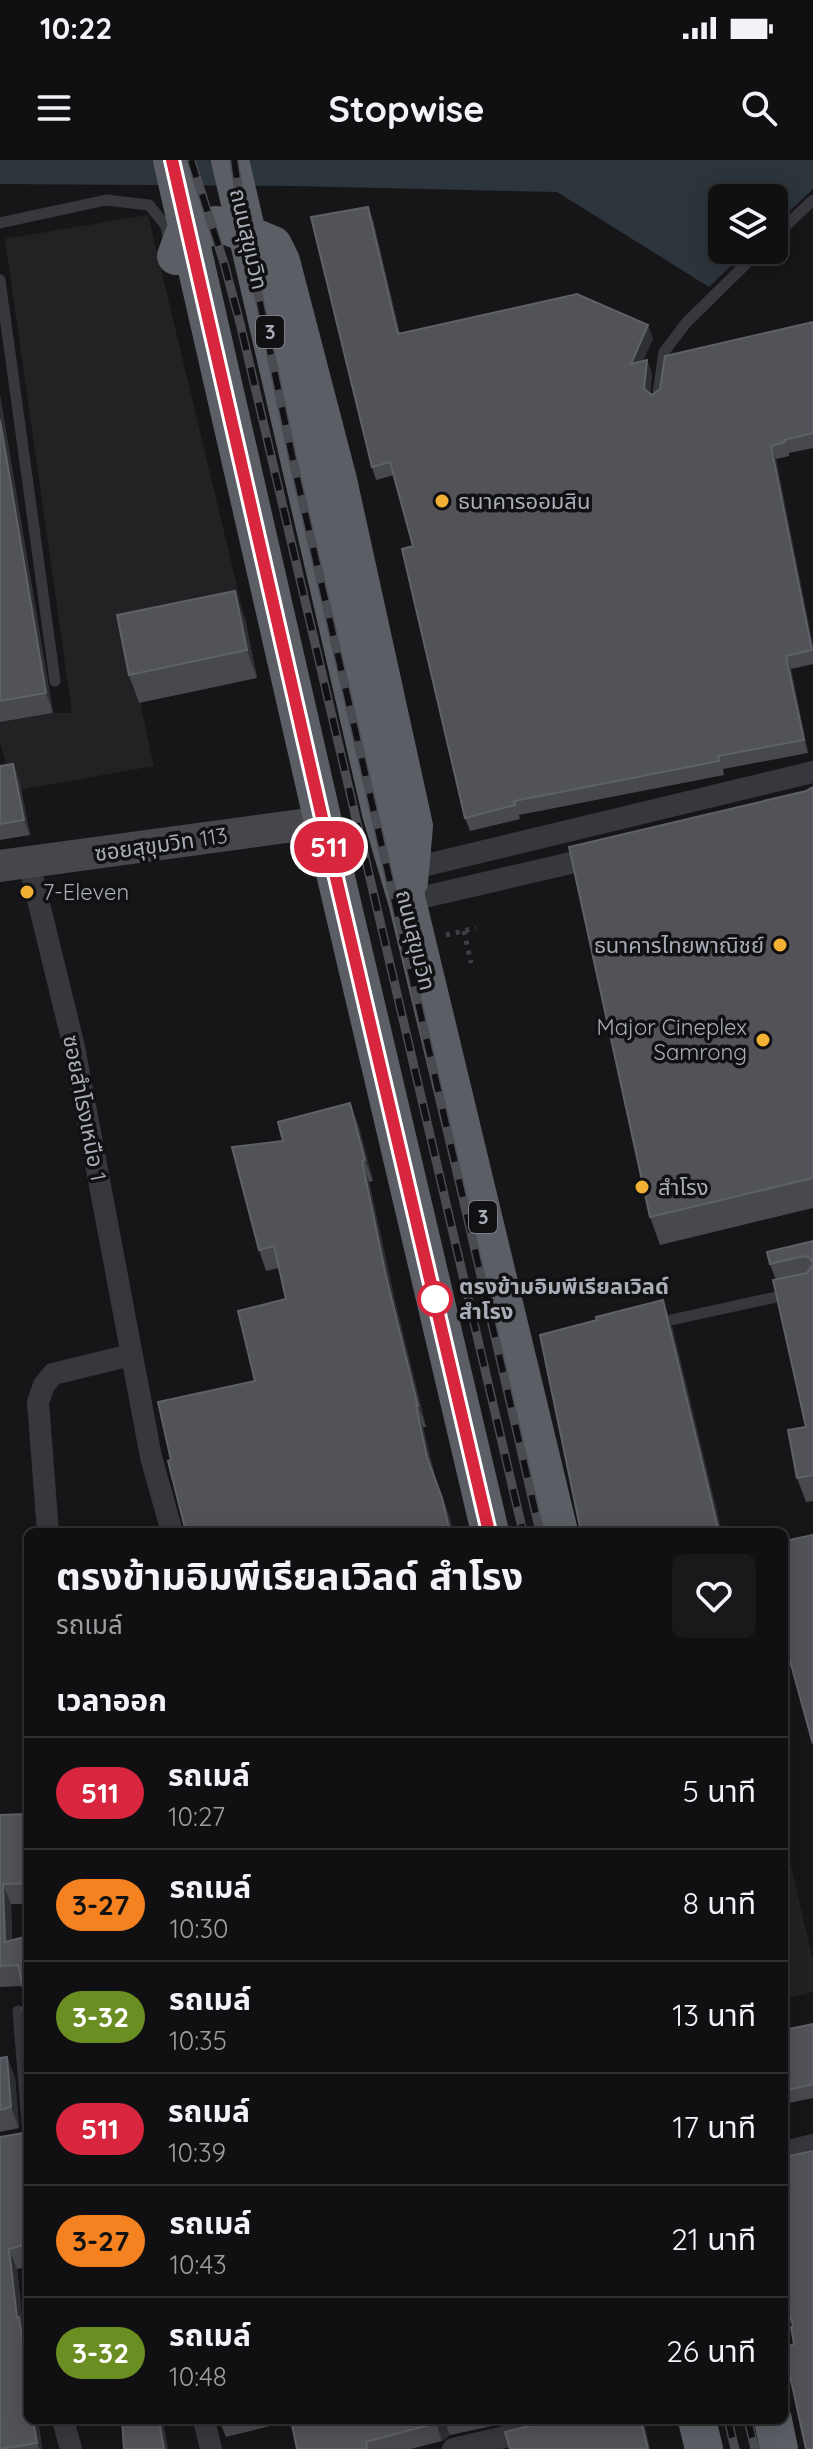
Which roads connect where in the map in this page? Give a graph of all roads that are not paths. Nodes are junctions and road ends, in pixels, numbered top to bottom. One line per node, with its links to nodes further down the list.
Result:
1 (172, 160): 12 (highway)
2 (230, 160): 15 (highway, ถนนสุขุมวิท / 3)
3 (813, 200): 5 (lane)
4 (0, 223): 6 (lane)
5 (788, 224)
6 (174, 263): 12 (highway); 15 (highway)
7 (746, 264): 9 (lane)
8 (0, 280): 10 (lane)
9 (657, 400)
10 (55, 681)
11 (813, 772): 15 (street)
12 (323, 822): 14 (main road, ซอยสุขุมวิท 113); 21 (highway)
13 (618, 852): 15 (street)
14 (14, 865): 18 (street, ซอยสำโรงเหนือ 1)
15 (408, 885): 22 (highway, ถนนสุขุมวิท / 3)
16 (813, 1289): 17 (lane)
17 (650, 1325)
18 (131, 1355): 19 (street); 20 (street, ซอยสำโรงเหนือ 1)
19 (48, 1528)
20 (171, 1528)
21 (489, 1528)
22 (558, 1528)
23 (18, 2011): 24 (lane)
24 (23, 2139)
25 (813, 2145): 26 (street)
26 (788, 2151)
27 (64, 2424): 33 (street)
28 (205, 2424): 34 (street)
29 (566, 2424): 32 (street)
30 (698, 2424): 36 (highway)
31 (774, 2424): 37 (highway)
32 (507, 2444): 35 (street)
33 (71, 2449)
34 (211, 2449)
35 (453, 2449)
36 (704, 2449)
37 (779, 2449)

